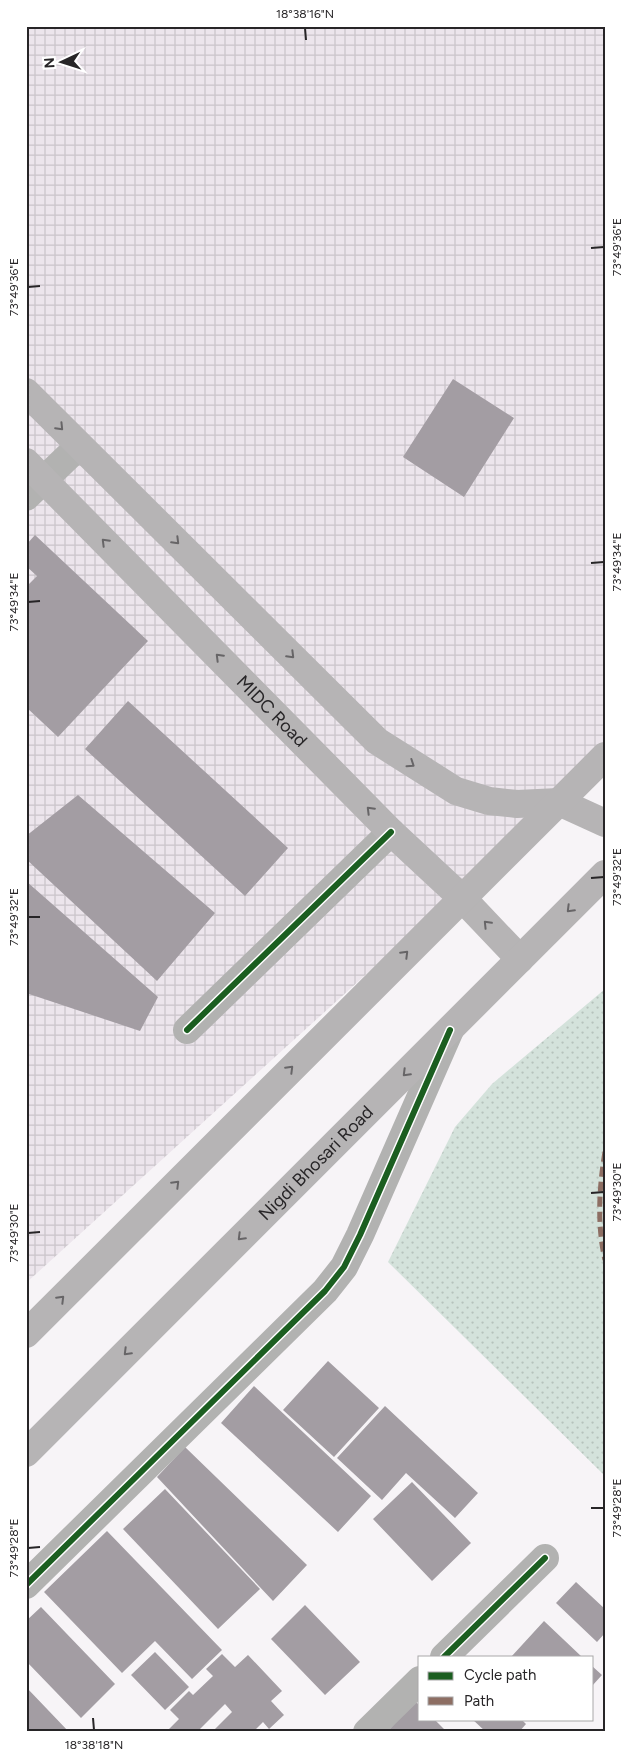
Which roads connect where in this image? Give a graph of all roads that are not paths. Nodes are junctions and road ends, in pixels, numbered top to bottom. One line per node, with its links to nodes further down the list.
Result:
1 (26, 392): 2 (main road, one-way to 2)
2 (79, 446): 3 (street); 5 (main road, one-way to 5)
3 (32, 479): 7 (main road, MIDC Road, one-way to 3)
4 (605, 756): 5 (main road)
5 (559, 802): 6 (main road); 9 (main road)
6 (605, 823)
7 (391, 832): 9 (main road, MIDC Road); 11 (street)
8 (605, 874): 10 (main road, Nigdi Bhosari Road, one-way to 10)
9 (462, 898): 10 (main road, MIDC Road, one-way to 9); 13 (main road, one-way to 9)
10 (520, 959): 12 (main road, Nigdi Bhosari Road)
11 (187, 1030)
12 (450, 1030): 14 (main road, Nigdi Bhosari Road, one-way to 14); 16 (street)
13 (26, 1334)
14 (26, 1453)
15 (545, 1558): 17 (street)
16 (26, 1585)
17 (445, 1656)
18 (418, 1682): 19 (street)
19 (367, 1732)

